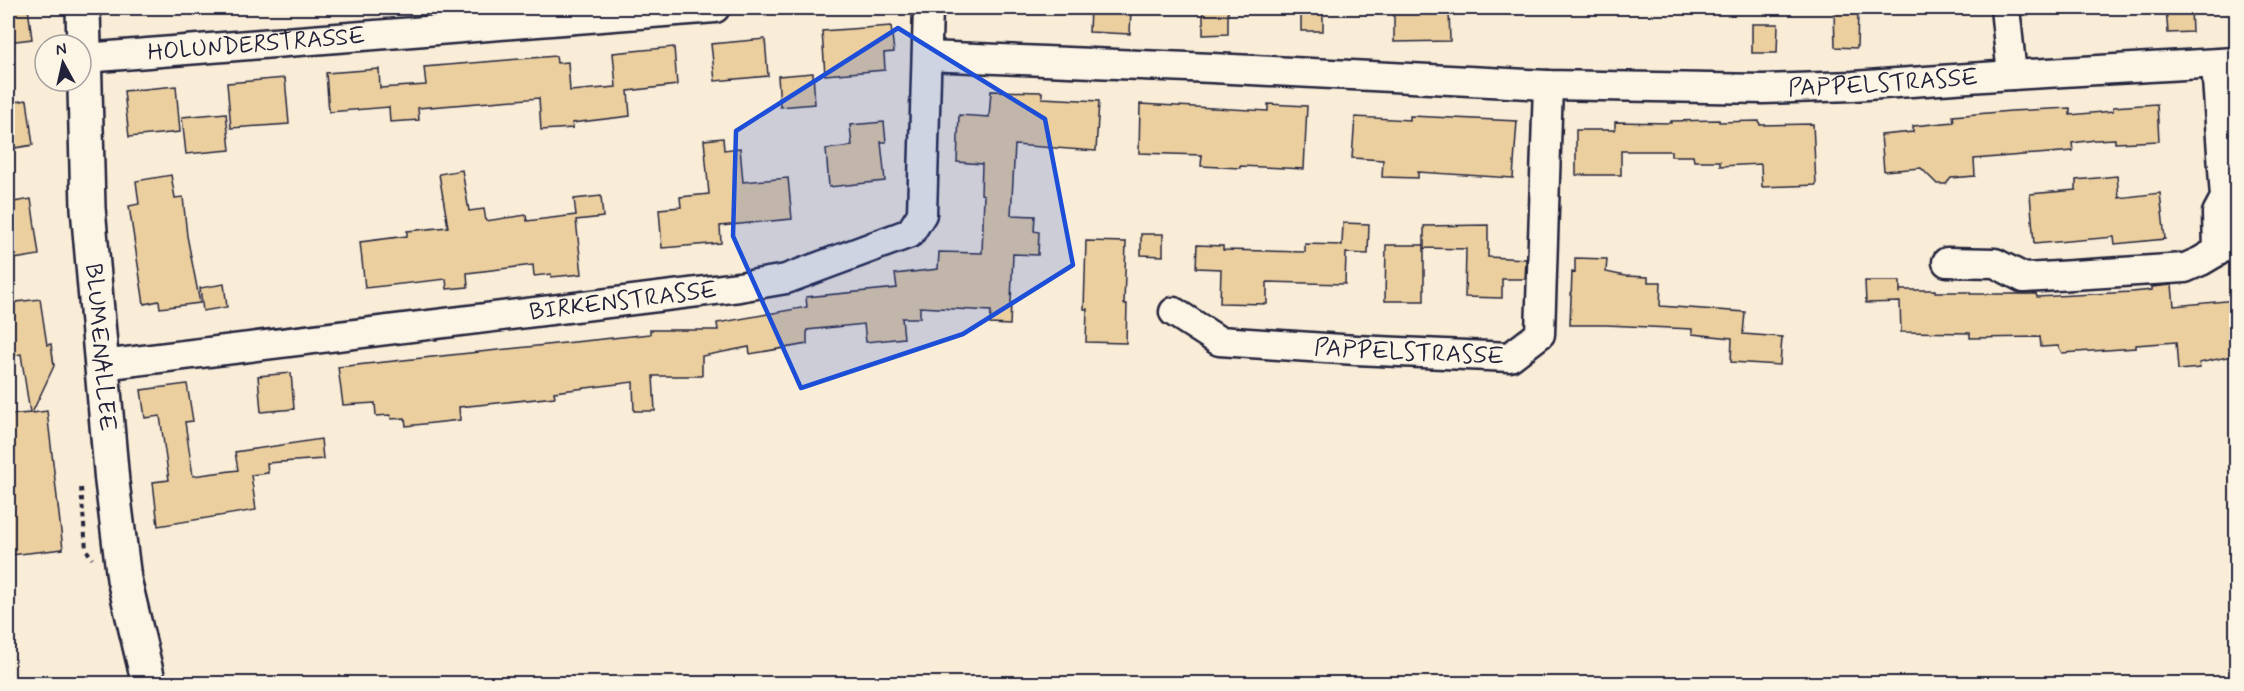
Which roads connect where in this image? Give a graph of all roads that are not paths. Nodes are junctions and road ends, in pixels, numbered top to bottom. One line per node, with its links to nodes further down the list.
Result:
1 (83, 8): 7 (street, BLUMENALLEE)
2 (715, 8): 5 (street, HOLUNDERSTRASSE)
3 (928, 8): 8 (street, BIRKENSTRASSE)
4 (2005, 8): 11 (street)
5 (676, 9): 6 (street, HOLUNDERSTRASSE)
6 (414, 20): 9 (street, HOLUNDERSTRASSE)
7 (84, 33)
8 (927, 56): 12 (street, PAPPELSTRASSE); 16 (street, BIRKENSTRASSE)
9 (93, 57)
10 (2226, 63): 11 (street, PAPPELSTRASSE); 14 (street, PAPPELSTRASSE)
11 (2012, 75): 12 (street, PAPPELSTRASSE)
12 (1548, 85): 15 (street, PAPPELSTRASSE)
13 (86, 93): 16 (street, BLUMENALLEE)
14 (1947, 262)
15 (1174, 312)
16 (102, 365): 17 (street, BLUMENALLEE)
17 (149, 684)

